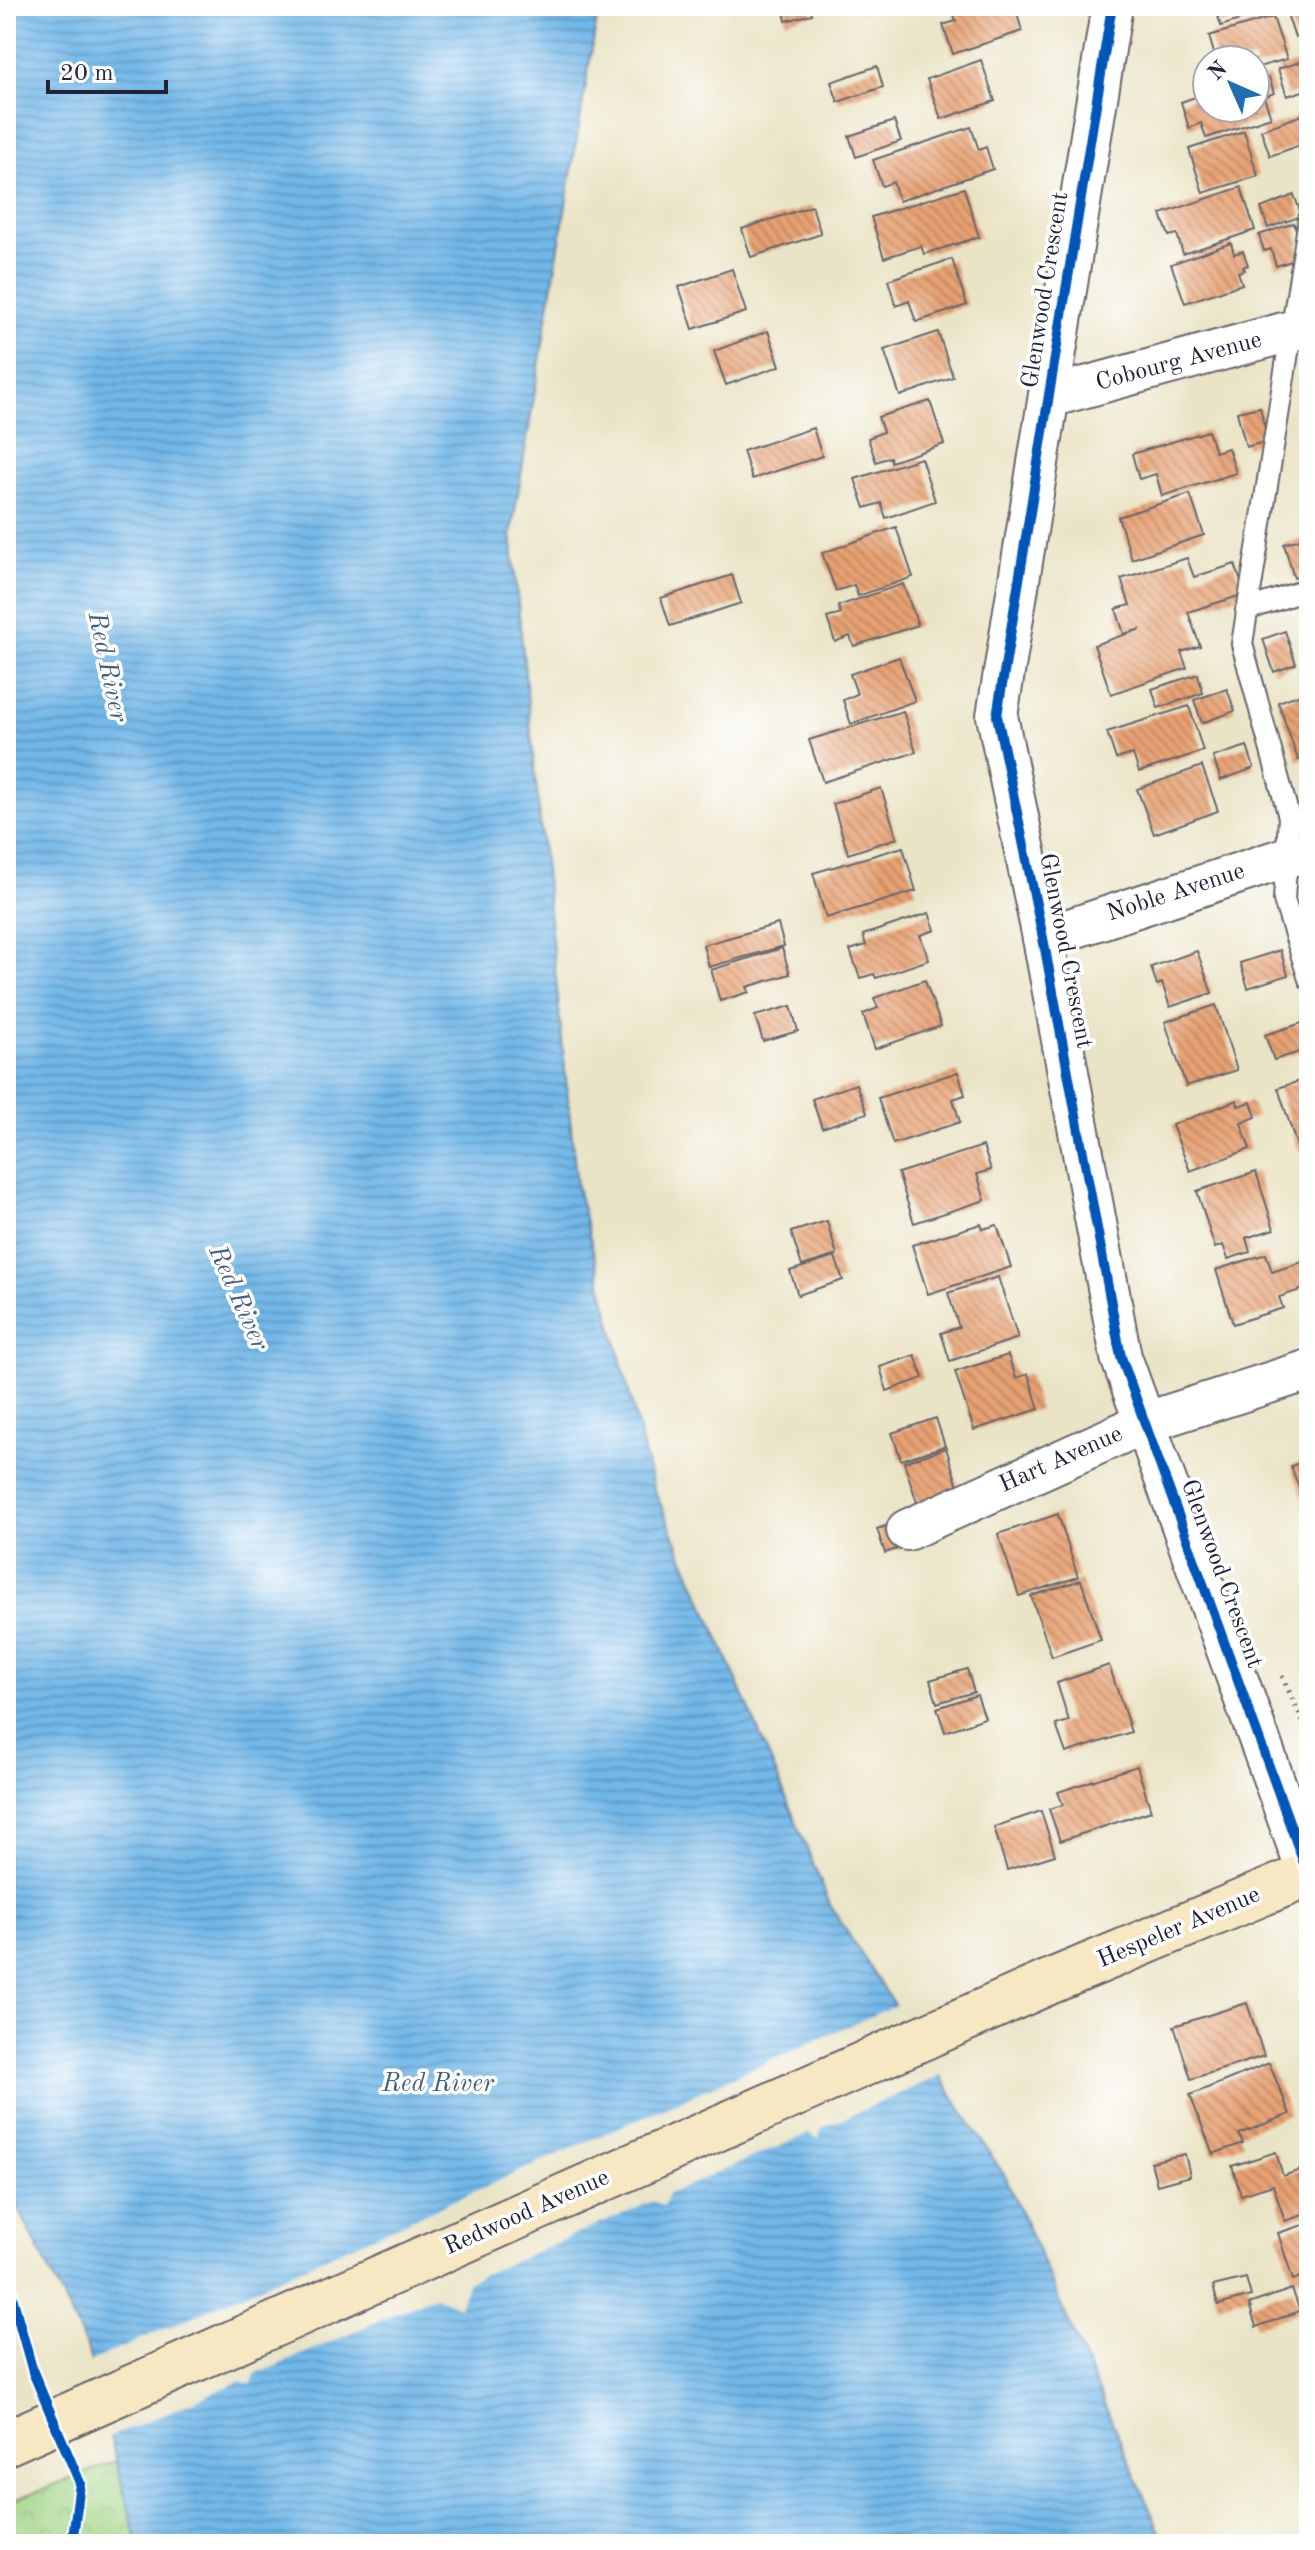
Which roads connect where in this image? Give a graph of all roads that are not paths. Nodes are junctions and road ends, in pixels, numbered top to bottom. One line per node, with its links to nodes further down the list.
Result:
1 (1112, 6): 4 (street, Glenwood Crescent)
2 (1309, 219): 3 (lane)
3 (1300, 329): 4 (street, Cobourg Avenue); 6 (lane)
4 (1049, 397): 8 (street, Glenwood Crescent)
5 (1309, 589): 6 (lane)
6 (1246, 610): 7 (lane)
7 (1298, 853): 8 (street, Noble Avenue); 9 (lane)
8 (1043, 938): 11 (street, Glenwood Crescent)
9 (1309, 979)
10 (1309, 1370): 11 (street, Hart Avenue)
11 (1144, 1423): 12 (street, Hart Avenue); 13 (street, Glenwood Crescent)
12 (907, 1530)
13 (1309, 1875): 14 (main road, Hespeler Avenue)
14 (1049, 1982): 15 (main road, Redwood Avenue)
15 (6, 2443)

